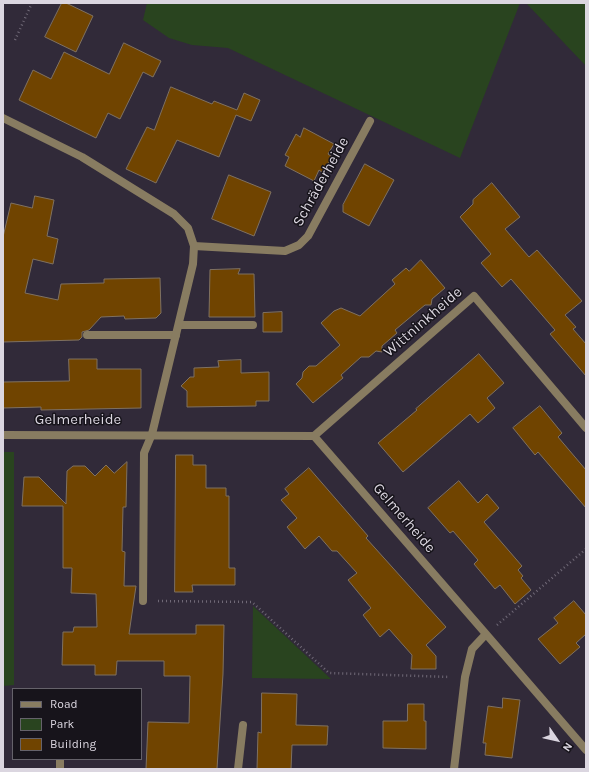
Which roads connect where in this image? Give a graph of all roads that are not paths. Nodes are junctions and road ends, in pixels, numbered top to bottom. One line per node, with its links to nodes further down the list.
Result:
1 (3, 118): 3 (street)
2 (370, 121): 3 (street, Schräderheide)
3 (194, 246): 5 (street)
4 (253, 324): 5 (street)
5 (179, 325): 7 (street)
6 (87, 334): 7 (street)
7 (176, 335): 10 (street)
8 (586, 428): 11 (street, Wittninkheide)
9 (3, 434): 10 (street, Gelmerheide)
10 (152, 434): 11 (street, Gelmerheide); 12 (street)
11 (314, 436): 13 (street, Gelmerheide)
12 (143, 601)
13 (486, 634): 15 (street, Gelmerheide); 17 (street)
14 (243, 724): 16 (street)
15 (586, 750)
16 (238, 769)
17 (454, 769)

